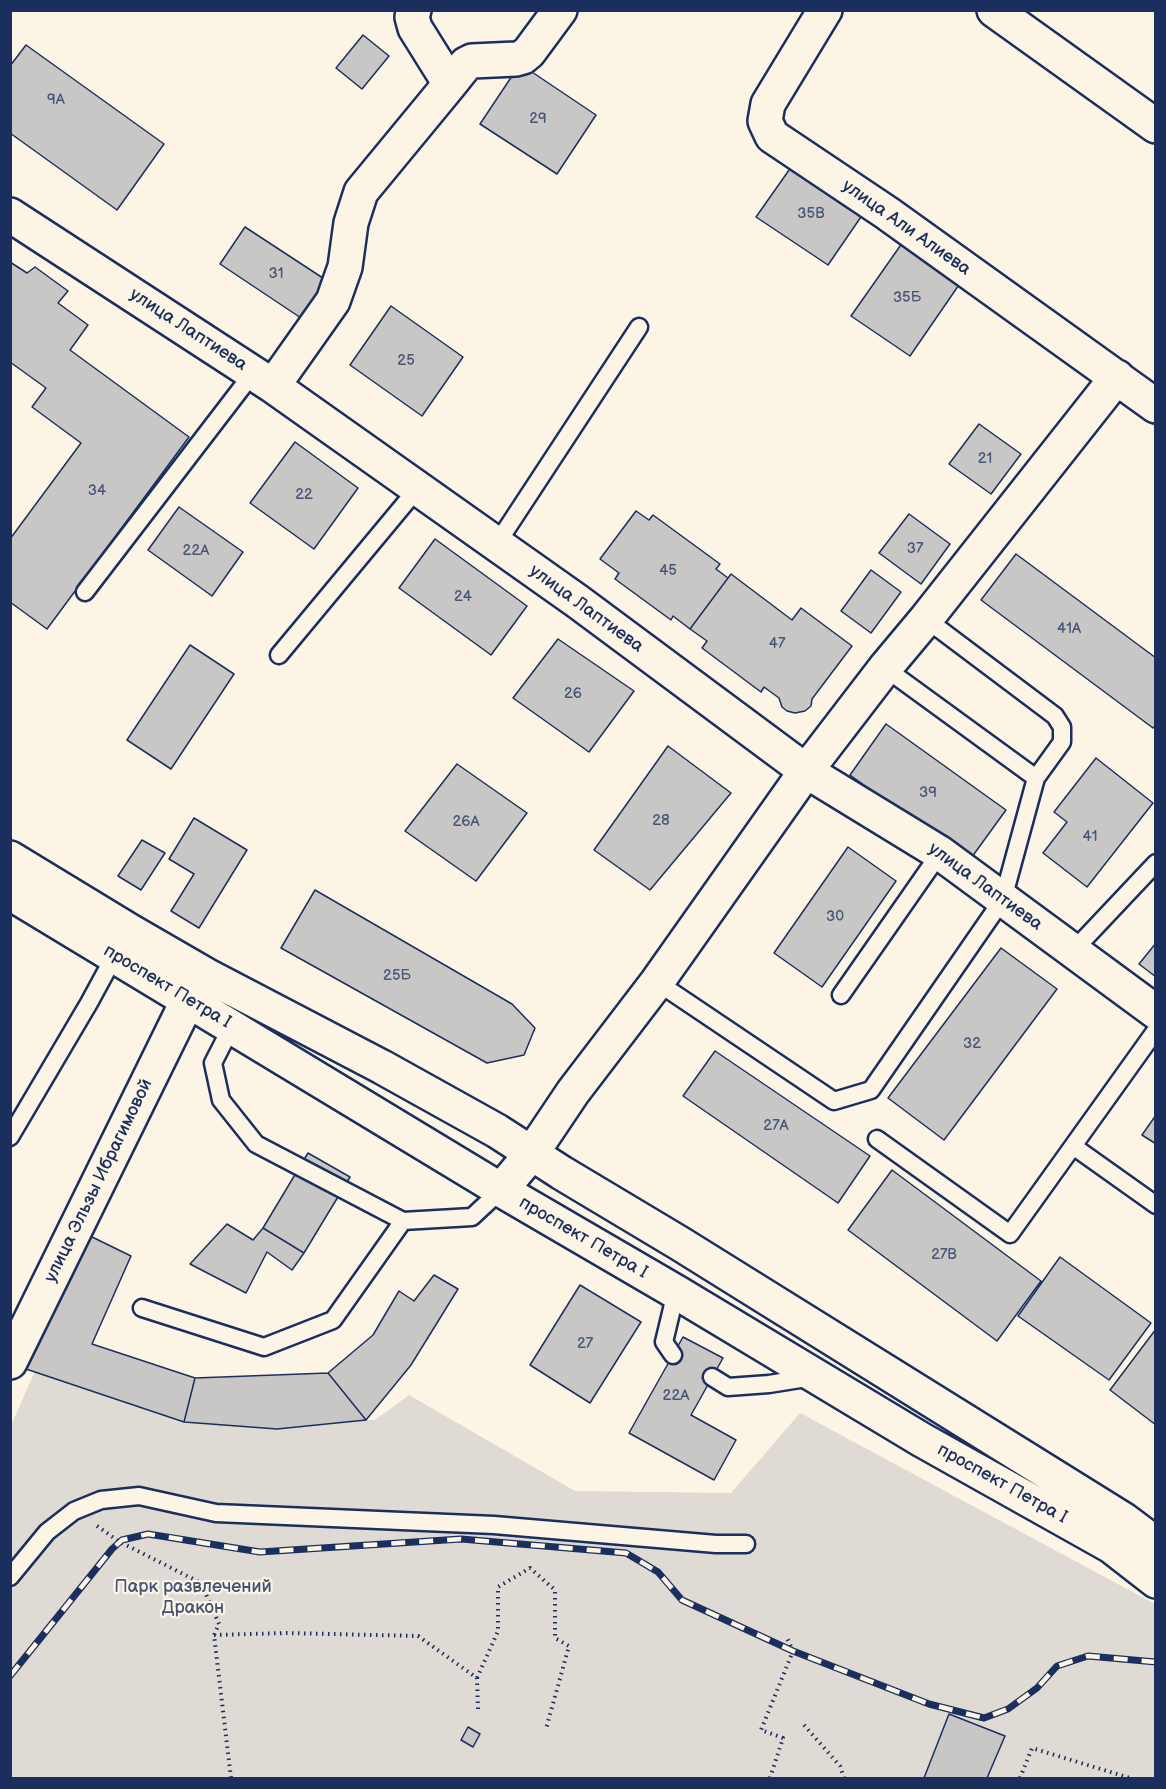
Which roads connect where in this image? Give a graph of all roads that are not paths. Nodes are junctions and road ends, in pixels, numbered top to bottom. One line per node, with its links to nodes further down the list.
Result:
1 (414, 10): 5 (street)
2 (560, 10): 5 (street)
3 (825, 10): 9 (street, улица Али Алиева)
4 (994, 10): 6 (street)
5 (450, 84): 10 (street)
6 (1155, 126)
7 (10, 215): 10 (street, улица Лаптиева)
8 (639, 327): 13 (lane)
9 (1117, 377): 11 (street, улица Али Алиева); 15 (street)
10 (263, 379): 12 (street, улица Лаптиева); 14 (lane)
11 (1155, 405)
12 (417, 489): 13 (street, улица Лаптиева); 16 (lane)
13 (496, 546): 18 (street, улица Лаптиева)
14 (85, 592)
15 (926, 619): 17 (street); 19 (lane)
16 (279, 655)
17 (885, 668): 18 (street); 19 (lane)
18 (806, 771): 20 (street, улица Лаптиева); 27 (street)
19 (1036, 778): 24 (lane)
20 (940, 853): 24 (street, улица Лаптиева); 28 (lane)
21 (10, 858): 36 (street, проспект Петра I)
22 (1155, 863): 25 (lane)
23 (10, 893): 26 (street, проспект Петра I)
24 (1003, 899): 25 (street, улица Лаптиева); 27 (lane)
25 (1073, 951): 30 (street, улица Лаптиева)
26 (115, 955): 29 (street, проспект Петра I); 33 (lane)
27 (657, 982): 36 (street)
28 (841, 995)
29 (188, 1000): 31 (street, проспект Петра I); 43 (street, улица Эльзы Ибрагимовой)
30 (1155, 1012)
31 (232, 1026): 37 (street, проспект Петра I); 39 (lane)
32 (1155, 1030): 35 (lane)
33 (10, 1137)
34 (877, 1139): 35 (lane)
35 (1073, 1146): 38 (lane)
36 (532, 1153): 37 (street); 47 (street, проспект Петра I)
37 (501, 1190): 39 (lane); 40 (street, проспект Петра I)
38 (1155, 1205)
39 (403, 1221): 41 (lane)
40 (676, 1292): 42 (lane); 44 (street, проспект Петра I)
41 (142, 1308)
42 (673, 1354)
43 (10, 1362)
44 (816, 1376): 45 (lane); 49 (street, проспект Петра I)
45 (712, 1377)
46 (746, 1544): 48 (lane)
47 (1155, 1544)
48 (10, 1577)
49 (1155, 1581)

